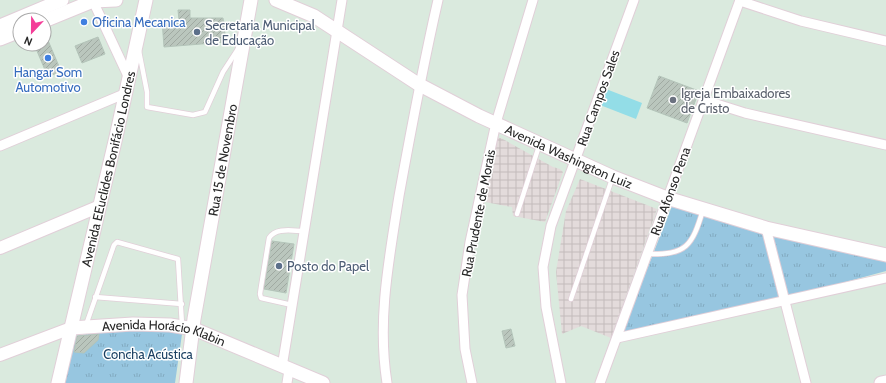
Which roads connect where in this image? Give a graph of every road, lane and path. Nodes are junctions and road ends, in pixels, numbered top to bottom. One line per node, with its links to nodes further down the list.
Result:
1 (62, 0): 13 (main road)
2 (116, 0): 11 (main road)
3 (146, 0): 17 (main road, Avenida EEuclides Bonifácio Londres)
4 (251, 0): 18 (main road, Rua 15 de Novembro)
5 (276, 0): 14 (main road, Avenida Washington Luiz)
6 (342, 0): 14 (street)
7 (438, 0): 21 (street)
8 (533, 0): 24 (street, Rua Prudente de Morais)
9 (634, 0): 28 (street, Rua Campos Sales)
10 (740, 0): 19 (street); 23 (street, Rua Afonso Pena)
11 (93, 1): 12 (main road); 20 (street)
12 (52, 18)
13 (0, 26)
14 (337, 31): 21 (main road, Avenida Washington Luiz); 35 (street)
15 (12, 34): 16 (main road)
16 (0, 39)
17 (137, 40): 18 (lane); 20 (main road, Avenida EEuclides Bonifácio Londres)
18 (243, 41): 45 (main road, Rua 15 de Novembro)
19 (886, 41)
20 (128, 76): 22 (main road, Avenida EEuclides Bonifácio Londres)
21 (418, 84): 24 (main road, Avenida Washington Luiz); 56 (street)
22 (124, 94): 27 (street); 31 (main road, Avenida EEuclides Bonifácio Londres)
23 (704, 100): 26 (street); 30 (street, Rua Afonso Pena)
24 (496, 123): 25 (main road, Avenida Washington Luiz); 57 (street, Rua Prudente de Morais)
25 (540, 144): 28 (main road, Avenida Washington Luiz); 33 (lane)
26 (886, 145)
27 (0, 146)
28 (575, 160): 29 (main road, Avenida Washington Luiz); 58 (street, Rua Campos Sales)
29 (612, 177): 30 (main road, Avenida Washington Luiz); 41 (lane)
30 (667, 198): 32 (main road, Avenida Washington Luiz); 37 (street, Rua Afonso Pena)
31 (100, 206): 36 (street); 47 (main road, Avenida EEuclides Bonifácio Londres)
32 (703, 210): 34 (main road, Avenida Washington Luiz); 37 (lane)
33 (518, 214)
34 (766, 228): 38 (main road, Avenida Washington Luiz); 42 (street)
35 (304, 231): 44 (street); 44 (lane)
36 (0, 248)
37 (647, 254): 48 (street, Rua Afonso Pena)
38 (886, 255)
39 (886, 278): 42 (street)
40 (95, 297): 43 (lane); 43 (lane); 46 (lane)
41 (571, 299)
42 (785, 301): 48 (street); 60 (street)
43 (182, 304): 45 (lane)
44 (292, 305): 50 (street)
45 (190, 325): 46 (main road, Avenida Horácio Klabin); 50 (main road, Avenida Horácio Klabin); 53 (main road, Rua 15 de Novembro)
46 (86, 327): 47 (main road, Avenida Horácio Klabin)
47 (70, 332): 49 (street, Avenida Horácio Klabin); 52 (main road, Avenida EEuclides Bonifácio Londres)
48 (617, 338): 59 (street, Rua Afonso Pena)
49 (0, 354)
50 (286, 368): 54 (street); 55 (main road, Avenida Horácio Klabin)
51 (886, 382): 61 (main road)
52 (58, 383)
53 (186, 383)
54 (287, 383)
55 (323, 383)
56 (387, 383)
57 (472, 383)
58 (561, 383)
59 (600, 383)
60 (806, 383)
61 (881, 383)

